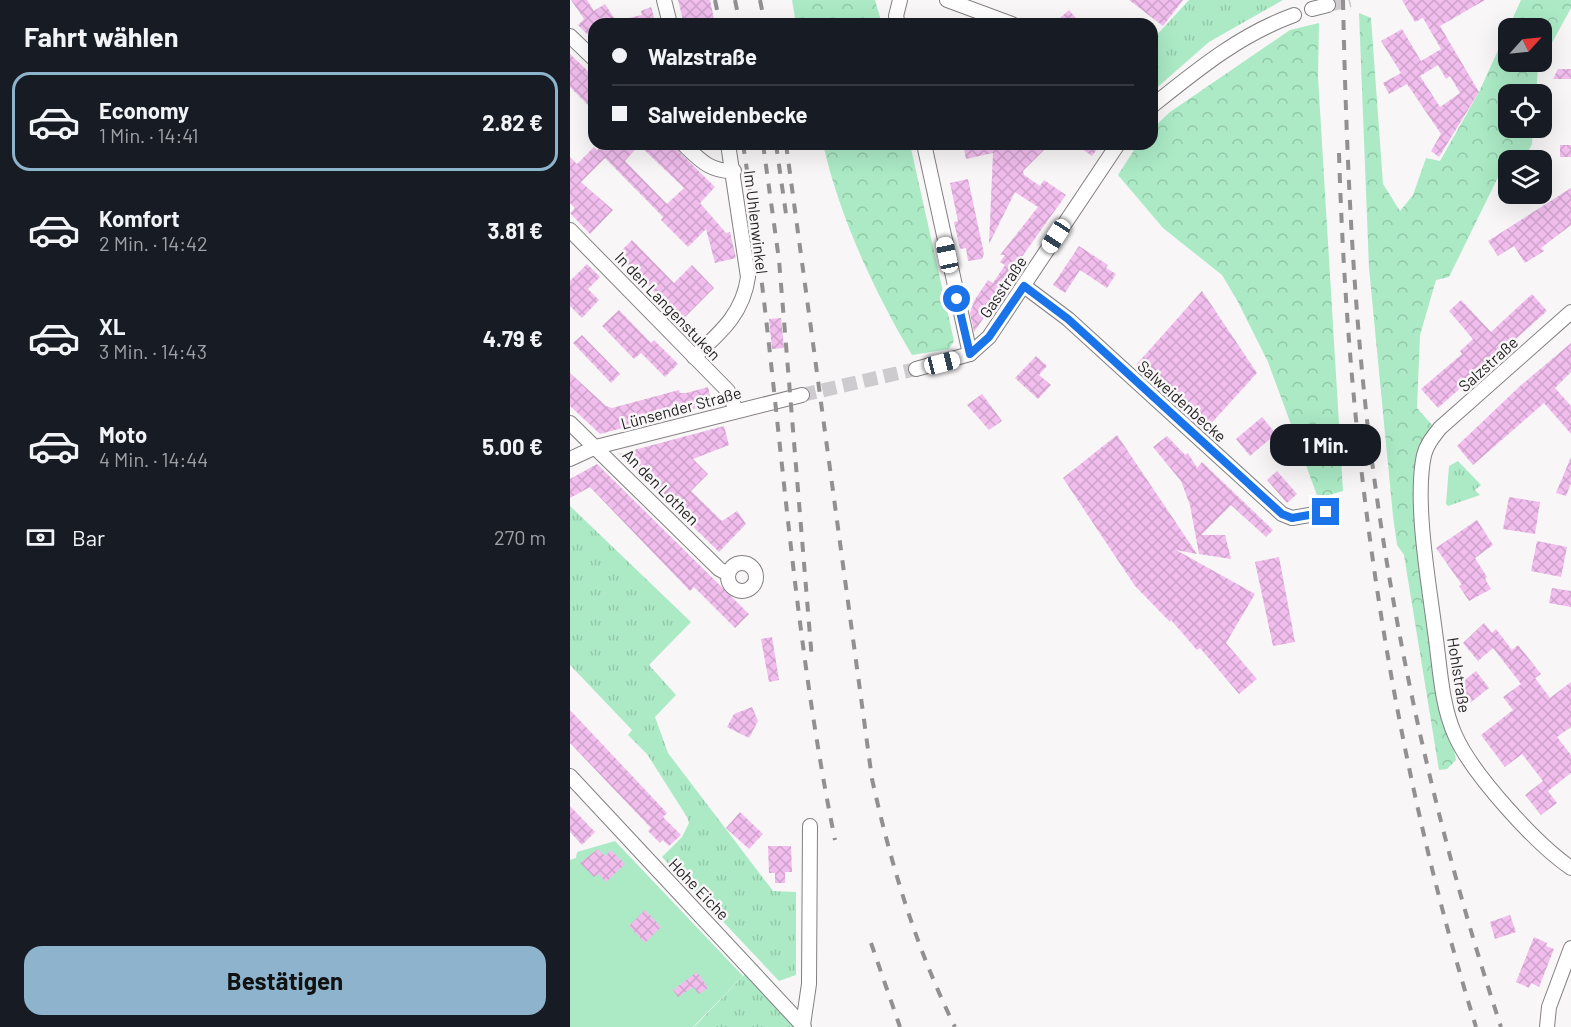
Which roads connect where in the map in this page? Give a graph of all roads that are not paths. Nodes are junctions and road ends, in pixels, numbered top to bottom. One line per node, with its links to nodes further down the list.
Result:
1 (664, 0): 7 (street)
2 (900, 0): 8 (street)
3 (947, 0): 9 (street)
4 (1328, 4): 5 (street)
5 (1312, 9)
6 (1294, 15): 12 (street)
7 (668, 18)
8 (896, 18)
9 (996, 18)
10 (570, 36): 11 (street)
11 (588, 53)
12 (1158, 101)
13 (690, 150): 17 (street)
14 (729, 150): 17 (street, Im Uhlenwinkel)
15 (925, 150): 21 (street)
16 (1114, 150): 19 (street, Gasstraße)
17 (734, 171): 22 (street, Im Uhlenwinkel)
18 (570, 230): 22 (street, In den Langenstuken)
19 (1024, 286): 21 (street, Gasstraße); 30 (street, Salweidenbecke)
20 (1571, 312): 27 (street, Salzstraße)
21 (970, 354): 23 (street)
22 (694, 357): 25 (street, In den Langenstuken)
23 (916, 369)
24 (802, 395): 25 (street, Lünsender Straße)
25 (736, 410): 28 (street, Lünsender Straße)
26 (570, 423): 28 (street, An den Lothen)
27 (1429, 442): 34 (street, Hohlstraße)
28 (596, 447): 29 (street, Lünsender Straße); 31 (street, An den Lothen)
29 (570, 459)
30 (1326, 512)
31 (728, 574)
32 (570, 776): 36 (street, Hohe Eiche)
33 (810, 826): 36 (street, Hohe Eiche)
34 (1571, 868)
35 (1571, 948): 37 (street)
36 (804, 1026)
37 (1547, 1027)

